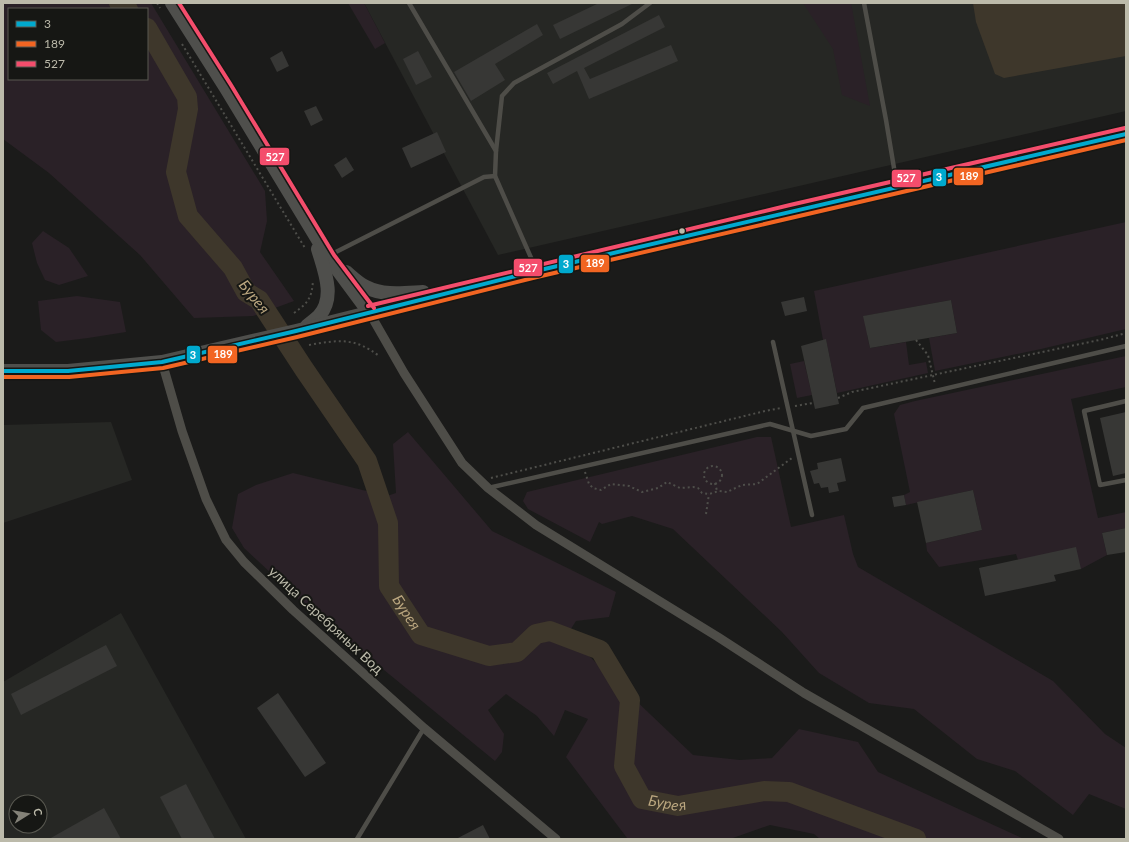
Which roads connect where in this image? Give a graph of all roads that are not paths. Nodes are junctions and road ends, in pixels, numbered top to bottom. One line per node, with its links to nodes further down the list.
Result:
1 (409, 3): 6 (lane)
2 (650, 3): 6 (lane)
3 (864, 3): 8 (lane)
4 (167, 6): 9 (main road)
5 (1126, 134): 8 (main road)
6 (496, 151): 7 (lane)
7 (495, 176): 10 (lane); 11 (lane)
8 (897, 186): 11 (main road)
9 (313, 231): 10 (main road); 14 (main road)
10 (330, 259): 12 (main road); 13 (main road)
11 (536, 271): 12 (main road)
12 (469, 287): 13 (main road)
13 (369, 312): 14 (main road); 22 (street)
14 (300, 330): 17 (main road)
15 (774, 342): 20 (lane)
16 (1126, 346): 20 (lane)
17 (162, 362): 18 (main road); 24 (street, улица Серебряных Вод)
18 (3, 371)
19 (1126, 401): 21 (lane)
20 (793, 431): 22 (lane); 23 (lane)
21 (1126, 480)
22 (488, 488): 27 (street)
23 (812, 515)
24 (424, 728): 25 (lane); 26 (street, улица Серебряных Вод)
25 (357, 839)
26 (556, 839)
27 (1059, 839)

